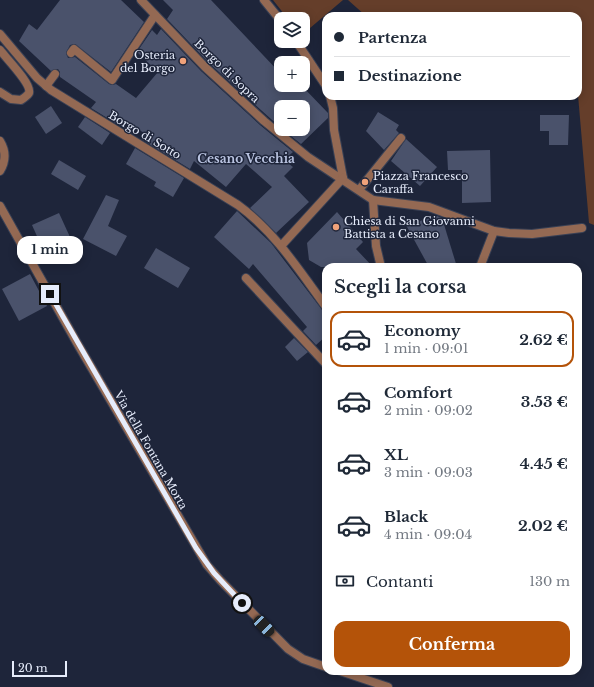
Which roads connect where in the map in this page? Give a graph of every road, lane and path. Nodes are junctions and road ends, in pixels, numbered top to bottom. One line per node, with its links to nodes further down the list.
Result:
1 (141, 0): 4 (street, Borgo di Sopra)
2 (264, 0): 3 (street)
3 (274, 13)
4 (155, 15): 8 (street); 17 (street, Borgo di Sopra)
5 (0, 34): 11 (street, Borgo di Sotto)
6 (301, 48): 10 (street)
7 (0, 50): 12 (street)
8 (71, 53)
9 (55, 74): 11 (street)
10 (322, 80)
11 (46, 86): 23 (street, Borgo di Sotto)
12 (0, 92)
13 (331, 100): 17 (street)
14 (401, 138): 18 (street)
15 (0, 141): 16 (street)
16 (0, 171)
17 (343, 178): 18 (street); 23 (street)
18 (360, 190): 19 (street)
19 (373, 200): 22 (street); 24 (street)
20 (0, 206): 29 (street, Via della Fontana Morta)
21 (582, 228): 22 (street)
22 (494, 231): 25 (street)
23 (281, 246): 27 (street, Borgo di Sotto)
24 (380, 263)
25 (482, 263)
26 (246, 278): 28 (street)
27 (322, 302)
28 (322, 360)
29 (322, 666)
30 (352, 675): 31 (street)
31 (388, 687)

